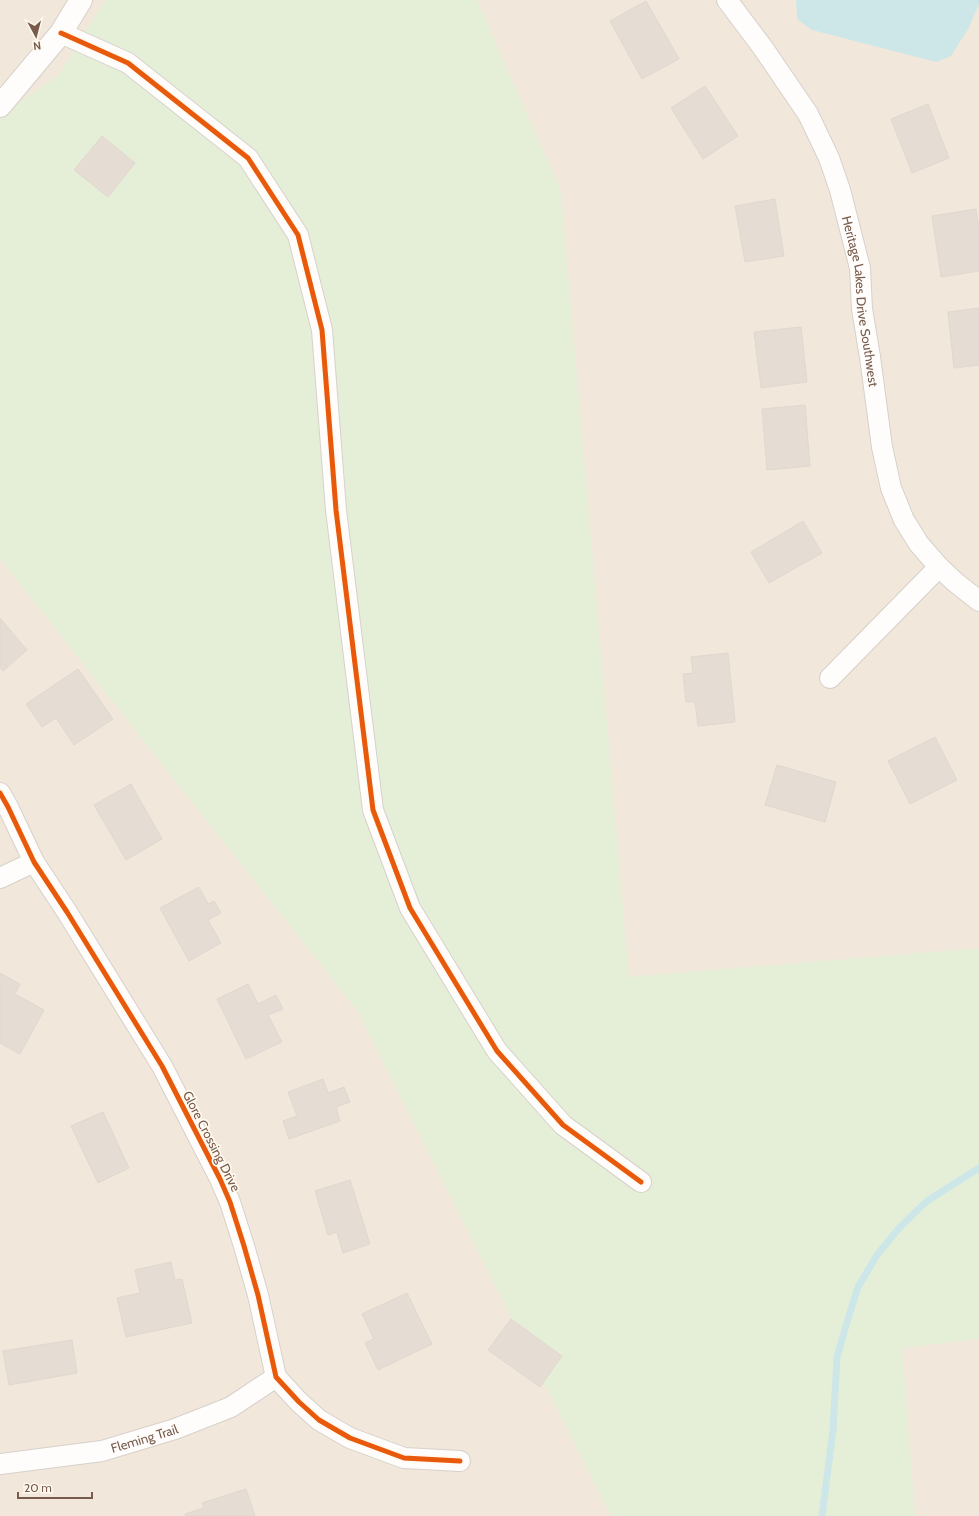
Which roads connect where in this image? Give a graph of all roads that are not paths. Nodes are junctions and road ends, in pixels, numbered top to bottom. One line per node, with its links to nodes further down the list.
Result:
1 (81, 0): 3 (street)
2 (727, 0): 5 (street, Heritage Lakes Drive Southwest)
3 (62, 33): 4 (street); 11 (street)
4 (0, 106)
5 (939, 567): 6 (street, Heritage Lakes Drive Southwest); 7 (street)
6 (979, 601)
7 (830, 678)
8 (0, 793): 9 (street, Glore Crossing Drive)
9 (34, 862): 10 (street); 12 (street, Glore Crossing Drive)
10 (0, 878)
11 (642, 1182)
12 (276, 1377): 13 (street); 14 (street, Fleming Trail)
13 (460, 1461)
14 (0, 1464)

